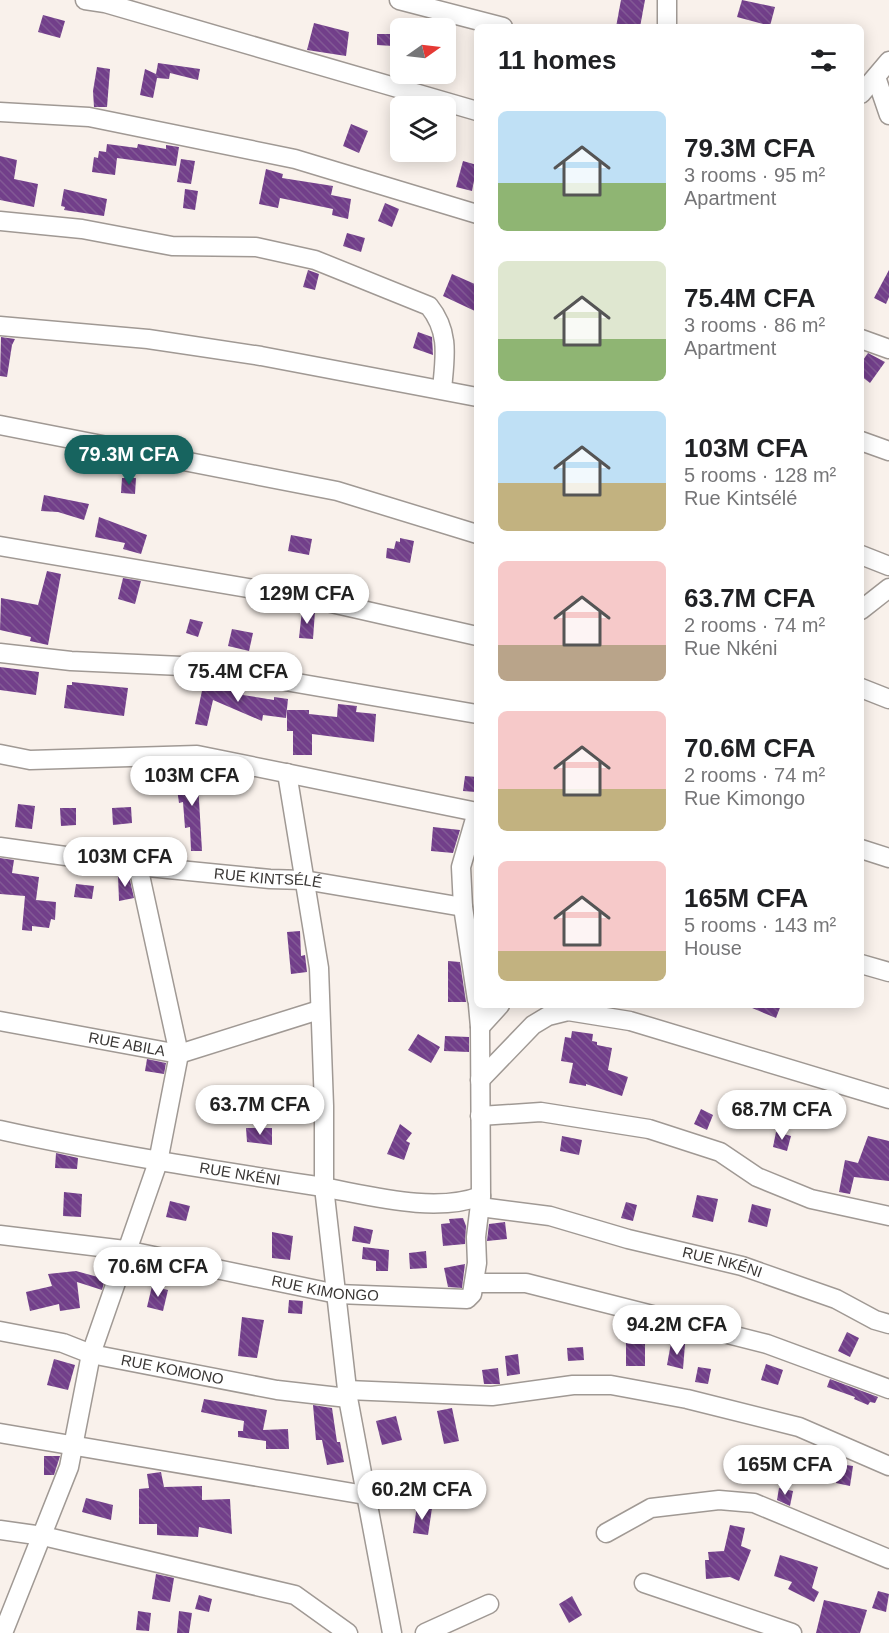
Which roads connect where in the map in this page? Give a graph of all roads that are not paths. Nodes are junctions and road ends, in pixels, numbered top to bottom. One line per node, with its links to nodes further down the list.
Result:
1 (85, 0): 9 (street)
2 (399, 0): 4 (street)
3 (667, 0): 5 (street)
4 (491, 24)
5 (667, 24)
6 (889, 61): 7 (street)
7 (876, 77): 8 (street); 11 (street)
8 (864, 91)
9 (474, 110)
10 (0, 112): 12 (street)
11 (889, 116)
12 (474, 213)
13 (0, 221): 17 (street)
14 (0, 326): 17 (street)
15 (864, 340): 16 (street)
16 (889, 350)
17 (442, 389): 18 (street)
18 (474, 396)
19 (0, 425): 22 (street)
20 (864, 442): 21 (street)
21 (889, 451)
22 (474, 533)
23 (0, 546): 28 (street)
24 (864, 556): 25 (street)
25 (889, 566)
26 (889, 588): 27 (street)
27 (864, 608)
28 (474, 635)
29 (0, 654): 32 (street)
30 (864, 689): 31 (street)
31 (889, 699)
32 (474, 713)
33 (0, 754): 34 (street)
34 (287, 773): 35 (street); 41 (street)
35 (474, 811)
36 (474, 822): 42 (street)
37 (0, 847): 40 (street, RUE KINTSÉLÉ)
38 (864, 850): 39 (street)
39 (889, 858)
40 (138, 866): 41 (street, RUE KINTSÉLÉ); 51 (street)
41 (304, 880): 42 (street, RUE KINTSÉLÉ); 48 (street)
42 (463, 907): 45 (street)
43 (864, 965): 44 (street)
44 (889, 972)
45 (474, 980)
46 (478, 1008): 50 (street)
47 (497, 1008): 50 (street)
48 (319, 1010): 51 (street, RUE ABILA); 57 (street)
49 (0, 1021): 51 (street, RUE ABILA)
50 (480, 1027): 52 (street)
51 (179, 1054): 56 (street)
52 (480, 1080): 53 (street); 54 (street)
53 (889, 1099)
54 (480, 1116): 58 (street); 59 (street)
55 (0, 1131): 56 (street, RUE NKÉNI)
56 (158, 1162): 57 (street, RUE NKÉNI); 61 (street)
57 (324, 1187): 58 (street, RUE NKÉNI); 63 (street)
58 (481, 1202): 62 (street); 64 (street, RUE NKÉNI)
59 (889, 1216)
60 (0, 1234): 61 (street, RUE KIMONGO)
61 (125, 1250): 63 (street, RUE KIMONGO); 66 (street)
62 (473, 1289): 63 (street, RUE KIMONGO); 67 (street, RUE KIMONGO)
63 (338, 1294): 68 (street)
64 (889, 1324)
65 (0, 1331): 66 (street, RUE KOMONO)
66 (91, 1354): 68 (street, RUE KOMONO); 70 (street)
67 (889, 1389)
68 (347, 1394): 71 (street, RUE KOMONO); 72 (street)
69 (0, 1433): 70 (street)
70 (72, 1445): 72 (street); 75 (street)
71 (889, 1466)
72 (365, 1495): 81 (street)
73 (0, 1530): 75 (street)
74 (606, 1533): 76 (street)
75 (43, 1536): 79 (street); 80 (street)
76 (889, 1559)
77 (644, 1583): 83 (street)
78 (489, 1604): 82 (street)
79 (4, 1632)
80 (348, 1633)
81 (392, 1633)
82 (425, 1633)
83 (792, 1633)

